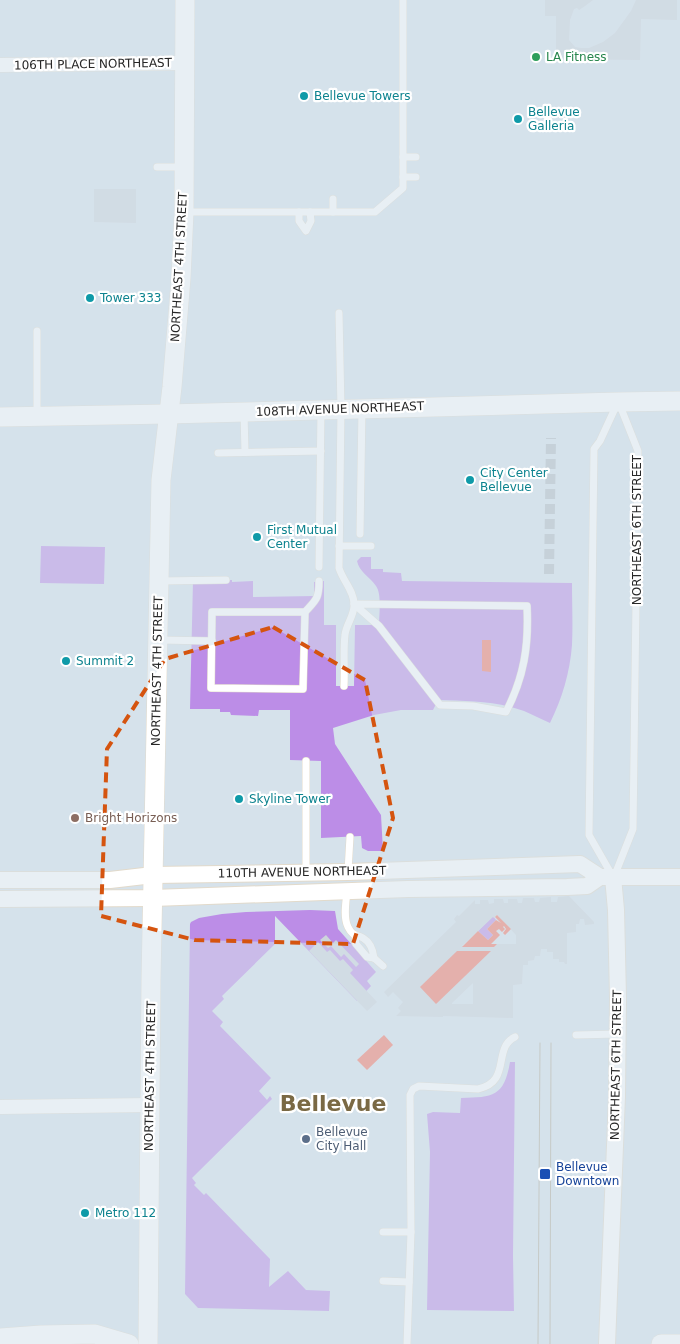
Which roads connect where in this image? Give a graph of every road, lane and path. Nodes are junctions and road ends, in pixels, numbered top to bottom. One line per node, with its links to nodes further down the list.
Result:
1 (186, 0): 3 (main road, NORTHEAST 4TH STREET)
2 (403, 0): 5 (lane)
3 (185, 63): 4 (street, 106TH PLACE NORTHEAST); 8 (main road, NORTHEAST 4TH STREET)
4 (0, 65)
5 (403, 157): 6 (lane); 9 (lane)
6 (416, 157)
7 (157, 167): 8 (lane)
8 (184, 167): 12 (main road, NORTHEAST 4TH STREET)
9 (403, 177): 10 (lane); 15 (lane)
10 (416, 177)
11 (333, 199): 15 (lane)
12 (184, 212): 13 (lane); 24 (main road, NORTHEAST 4TH STREET)
13 (298, 212): 14 (lane); 14 (lane)
14 (310, 212): 15 (lane)
15 (333, 212)
16 (339, 313): 22 (lane)
17 (37, 331): 25 (lane)
18 (680, 401): 19 (main road, 108TH AVENUE NORTHEAST)
19 (618, 402): 20 (main road, 108TH AVENUE NORTHEAST); 48 (lane, NORTHEAST 6TH STREET); 48 (lane, NORTHEAST 6TH STREET)
20 (362, 409): 22 (main road, 108TH AVENUE NORTHEAST); 30 (lane)
21 (321, 410): 22 (main road, 108TH AVENUE NORTHEAST); 23 (main road, 108TH AVENUE NORTHEAST); 27 (lane)
22 (341, 410): 31 (lane)
23 (244, 412): 24 (main road, 108TH AVENUE NORTHEAST); 28 (lane)
24 (168, 414): 25 (main road, 108TH AVENUE NORTHEAST); 35 (main road, NORTHEAST 4TH STREET)
25 (37, 416): 26 (main road, 108TH AVENUE NORTHEAST)
26 (0, 417)
27 (321, 451): 28 (lane); 33 (lane)
28 (245, 452): 29 (lane)
29 (218, 453)
30 (360, 534)
31 (339, 546): 32 (lane); 37 (lane)
32 (371, 546)
33 (319, 567)
34 (226, 580): 35 (lane)
35 (159, 581): 39 (main road, NORTHEAST 4TH STREET)
36 (319, 582): 38 (lane)
37 (354, 604): 37 (lane); 41 (lane)
38 (305, 612): 40 (lane); 40 (lane)
39 (158, 640): 40 (lane); 47 (main road, NORTHEAST 4TH STREET)
40 (212, 641)
41 (344, 686)
42 (306, 761): 46 (lane)
43 (350, 837): 45 (lane)
44 (389, 871): 45 (street, 110TH AVENUE NORTHEAST); 48 (street, 110TH AVENUE NORTHEAST); 51 (street)
45 (348, 872): 46 (street, 110TH AVENUE NORTHEAST)
46 (306, 873): 47 (street, 110TH AVENUE NORTHEAST)
47 (153, 875): 50 (street, 110TH AVENUE NORTHEAST); 52 (main road, NORTHEAST 4TH STREET)
48 (609, 877): 49 (street, 110TH AVENUE NORTHEAST); 51 (street, 110TH AVENUE NORTHEAST); 55 (street, NORTHEAST 6TH STREET)
49 (680, 877)
50 (0, 880)
51 (347, 892): 52 (street, 110TH AVENUE NORTHEAST); 54 (lane)
52 (153, 898): 53 (street, 110TH AVENUE NORTHEAST); 58 (main road, NORTHEAST 4TH STREET)
53 (0, 899)
54 (383, 966)
55 (618, 1034): 56 (lane); 68 (street, NORTHEAST 6TH STREET)
56 (576, 1035)
57 (515, 1037): 61 (lane)
58 (149, 1105): 59 (street); 66 (main road, NORTHEAST 4TH STREET)
59 (0, 1108)
60 (383, 1232): 61 (lane)
61 (411, 1232): 63 (lane)
62 (382, 1281): 63 (lane)
63 (409, 1282): 67 (lane)
64 (0, 1338): 65 (main road)
65 (129, 1344)
66 (148, 1344)
67 (407, 1344)
68 (607, 1344)
69 (661, 1344): 70 (main road)
70 (680, 1344)

